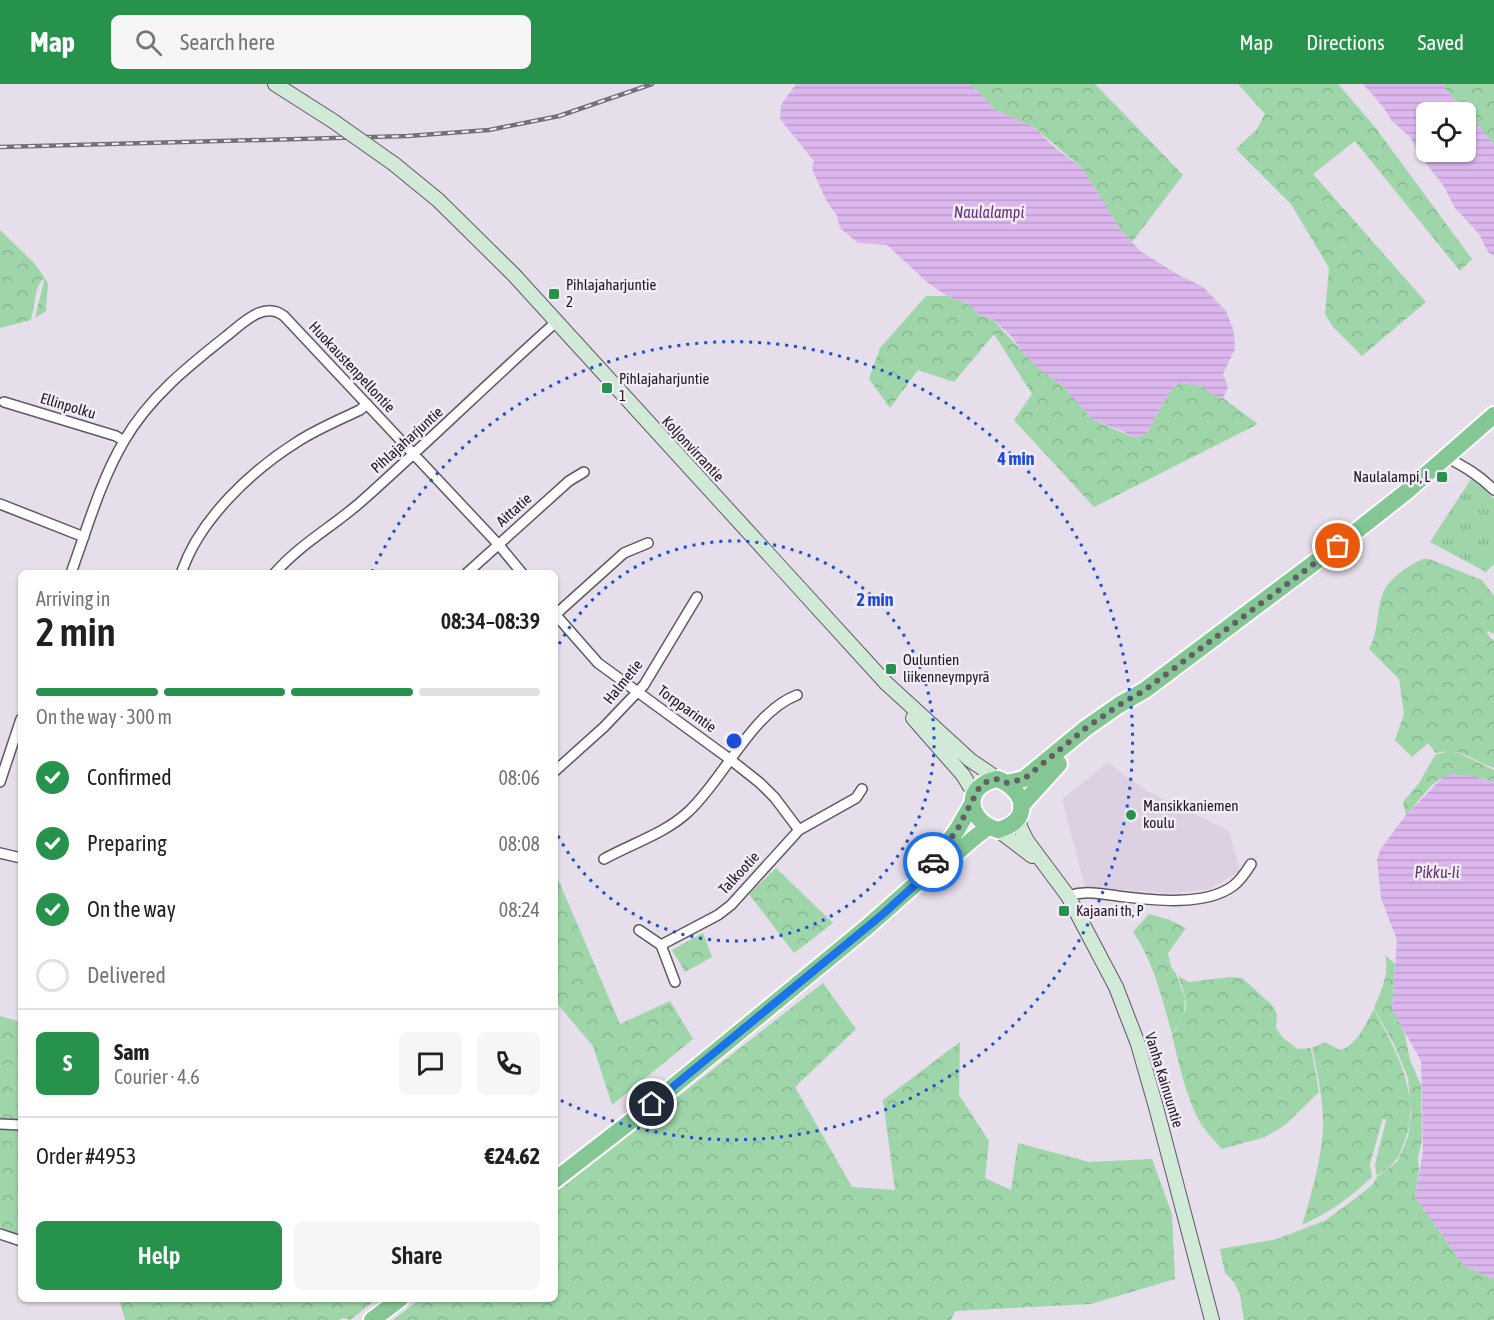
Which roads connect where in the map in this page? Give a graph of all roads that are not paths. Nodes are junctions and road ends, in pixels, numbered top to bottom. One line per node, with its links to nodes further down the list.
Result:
1 (275, 84): 2 (main road, Koljonvirrantie, bridge)
2 (555, 323): 7 (street, Pihlajaharjuntie); 23 (main road, Koljonvirrantie)
3 (4, 402): 6 (street, Ellinpolku)
4 (366, 404): 6 (street, Huokaustenpellontie); 7 (street, Huokaustenpellontie); 16 (street)
5 (1494, 415): 8 (highway)
6 (124, 441): 12 (street)
7 (414, 454): 14 (street); 17 (street, Pihlajaharjuntie)
8 (1446, 457): 10 (street); 26 (highway)
9 (584, 472): 14 (street, Aittatie)
10 (1494, 490)
11 (0, 504): 12 (street)
12 (84, 537): 15 (street)
13 (648, 543): 21 (street)
14 (498, 544): 18 (street, Aittatie); 19 (street)
15 (72, 570)
16 (182, 570)
17 (277, 570)
18 (470, 570)
19 (520, 570)
20 (697, 597): 24 (street, Halmetie)
21 (558, 612)
22 (558, 618): 24 (street, Torpparintie)
23 (886, 683): 30 (main road, Koljonvirrantie); 33 (main road, Koljonvirrantie)
24 (638, 692): 28 (street, Torpparintie); 29 (street, Halmetie)
25 (797, 695): 28 (street)
26 (1138, 696): 30 (highway); 34 (highway)
27 (18, 729): 31 (street)
28 (731, 760): 36 (street, Torpparintie); 39 (street)
29 (558, 768)
30 (1002, 781): 33 (highway); 34 (highway)
31 (0, 782)
32 (862, 789): 36 (street, Talkootie)
33 (973, 799): 35 (highway); 42 (highway)
34 (1020, 812): 35 (highway); 41 (main road, Vanha Kainuuntie)
35 (993, 829): 41 (main road, Vanha Kainuuntie); 42 (highway)
36 (799, 830): 45 (street, Talkootie)
37 (0, 853): 38 (street)
38 (18, 857)
39 (604, 859)
40 (1251, 864): 43 (street)
41 (1044, 866): 43 (main road, Vanha Kainuuntie)
42 (927, 874): 49 (highway)
43 (1068, 896): 54 (main road, Vanha Kainuuntie)
44 (639, 930): 45 (street)
45 (661, 945): 46 (street)
46 (675, 982)
47 (0, 1124): 48 (street)
48 (18, 1125)
49 (558, 1178)
50 (0, 1234): 51 (street)
51 (18, 1240)
52 (396, 1302): 53 (highway)
53 (372, 1320)
54 (1212, 1320)

